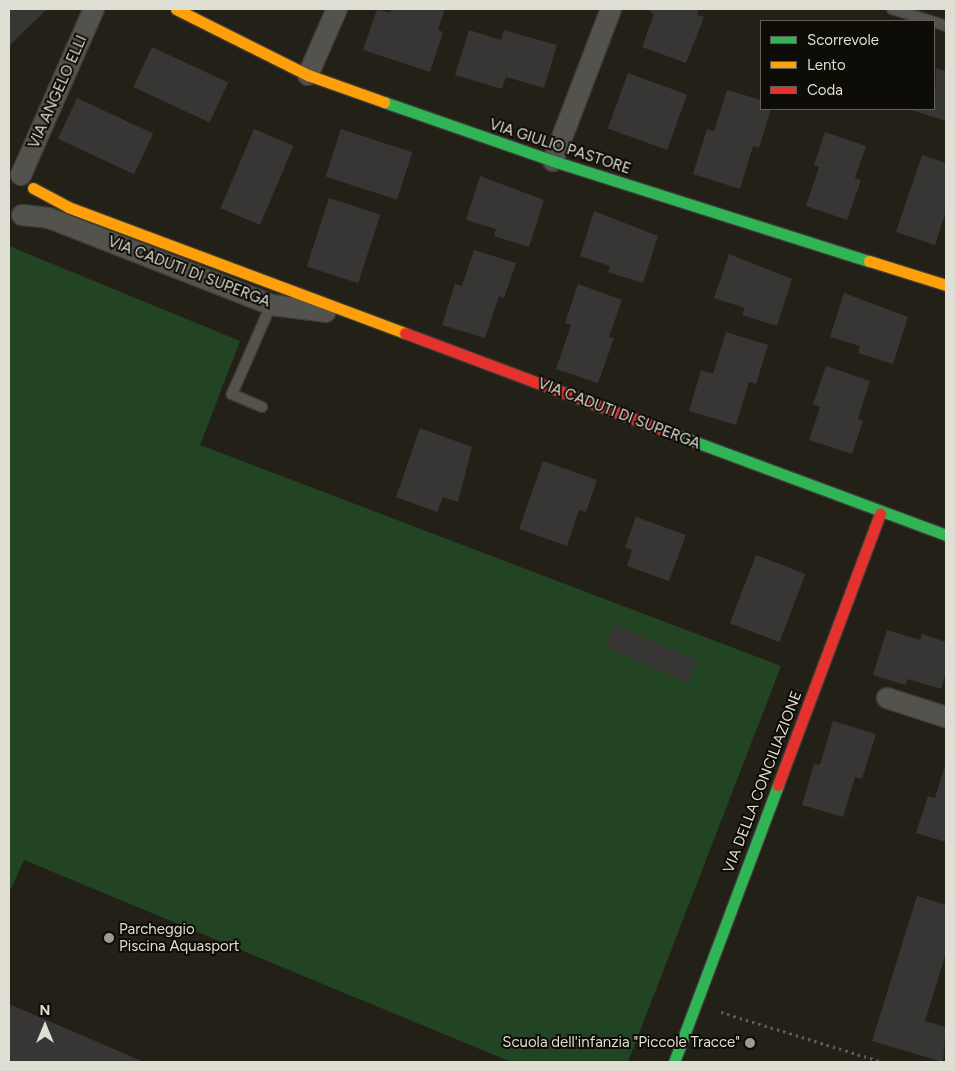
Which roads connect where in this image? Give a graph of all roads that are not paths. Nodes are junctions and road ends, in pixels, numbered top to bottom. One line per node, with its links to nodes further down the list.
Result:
1 (94, 9): 9 (street, VIA ANGELO ELLI)
2 (176, 9): 7 (street, VIA GIULIO PASTORE)
3 (337, 9): 7 (street)
4 (611, 9): 8 (street)
5 (892, 9): 6 (lane)
6 (926, 20)
7 (308, 75): 8 (street, VIA GIULIO PASTORE)
8 (553, 161): 11 (street, VIA GIULIO PASTORE)
9 (21, 179): 10 (street, VIA ANGELO ELLI); 12 (street, VIA CADUTI DI SUPERGA)
10 (16, 216): 13 (street, VIA CADUTI DI SUPERGA)
11 (946, 285)
12 (280, 286): 13 (lane); 14 (street, VIA CADUTI DI SUPERGA)
13 (272, 305): 14 (street, VIA CADUTI DI SUPERGA); 15 (lane)
14 (358, 316): 16 (street, VIA CADUTI DI SUPERGA)
15 (262, 407)
16 (880, 513): 17 (street, VIA CADUTI DI SUPERGA); 20 (street, VIA DELLA CONCILIAZIONE)
17 (946, 535)
18 (887, 698): 19 (street)
19 (946, 717)
20 (674, 1062)

